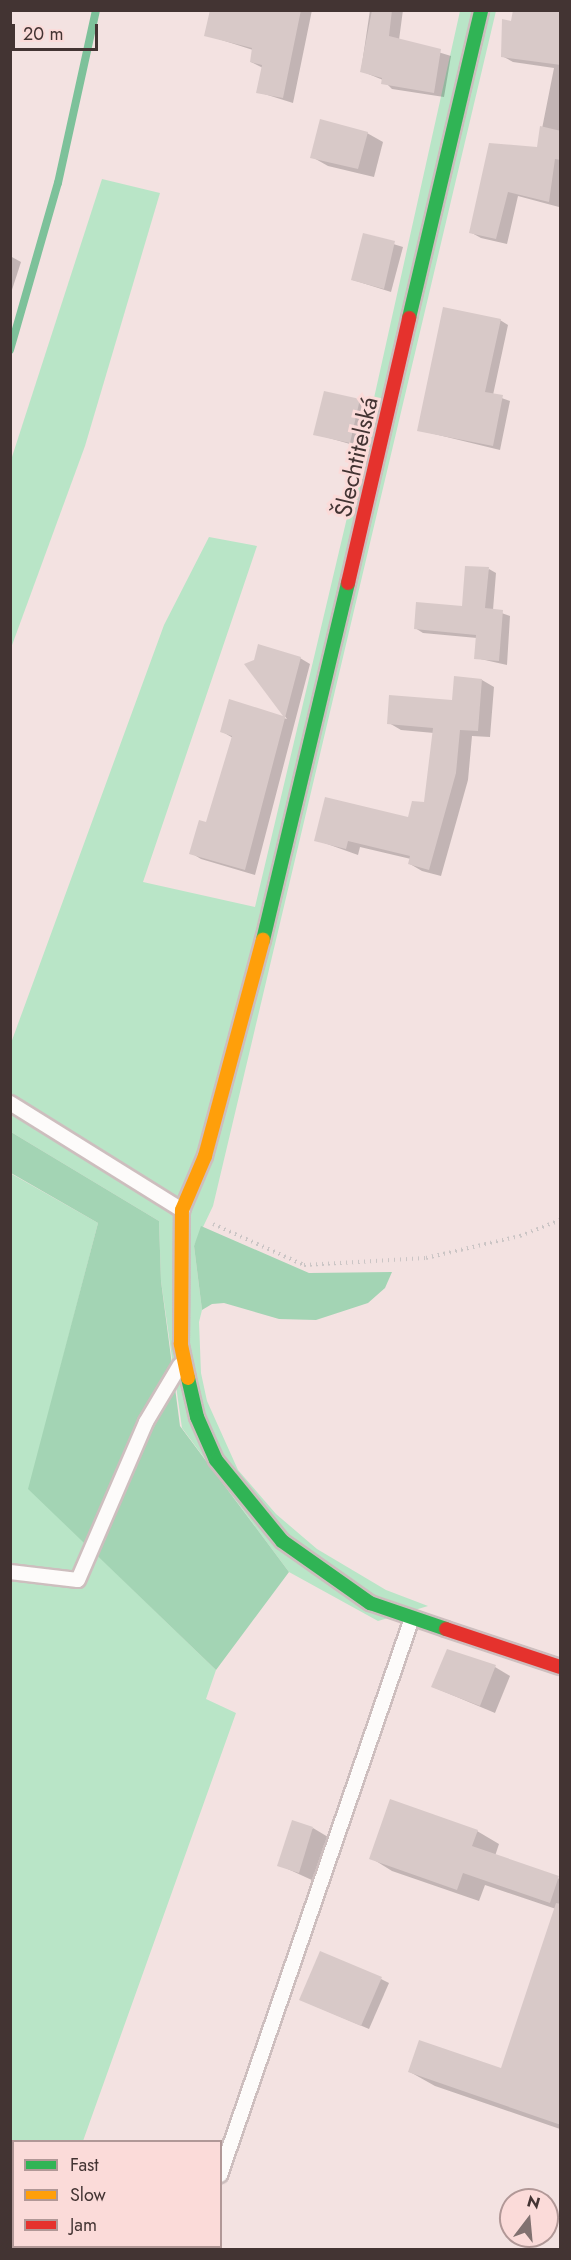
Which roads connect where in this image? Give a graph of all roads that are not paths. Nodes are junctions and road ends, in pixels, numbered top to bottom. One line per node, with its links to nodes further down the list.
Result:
1 (481, 10): 3 (street, Šlechtitelská)
2 (10, 1103): 3 (lane)
3 (182, 1210): 4 (street)
4 (184, 1358): 5 (lane); 6 (street)
5 (10, 1572)
6 (412, 1617): 7 (street); 8 (lane)
7 (561, 1667)
8 (222, 2169)

